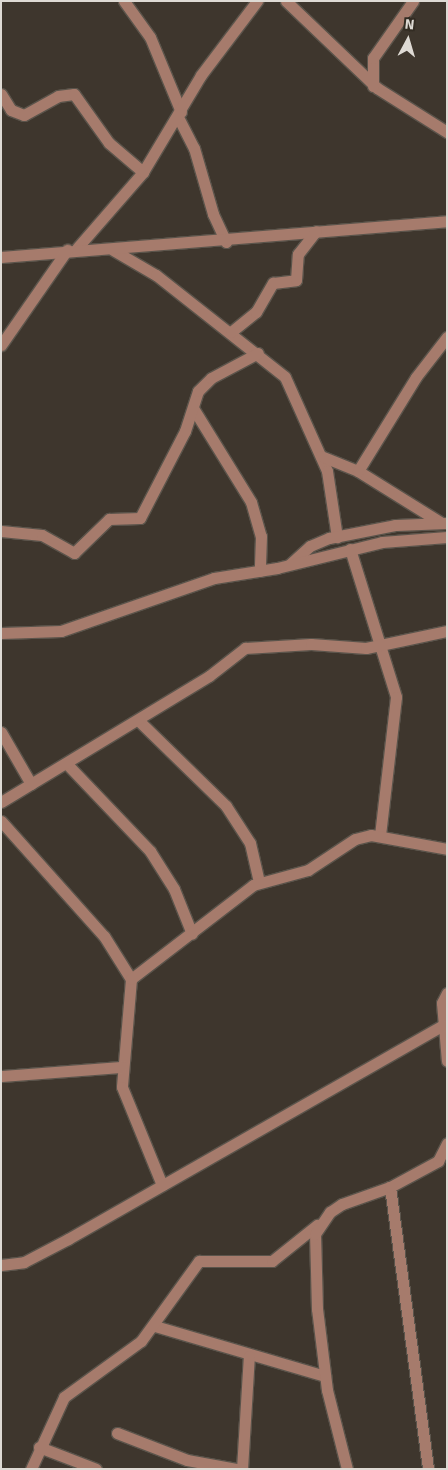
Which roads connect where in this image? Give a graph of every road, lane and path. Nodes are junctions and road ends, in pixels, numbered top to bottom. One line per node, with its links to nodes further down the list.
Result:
1 (124, 1): 7 (street)
2 (257, 1): 7 (street)
3 (286, 1): 5 (street)
4 (413, 1): 5 (street)
5 (373, 86): 8 (street)
6 (1, 94): 9 (street)
7 (179, 115): 9 (street); 13 (street)
8 (447, 132)
9 (143, 172): 11 (street)
10 (447, 221): 12 (street)
11 (92, 232): 14 (street); 16 (street)
12 (316, 232): 13 (street); 19 (street)
13 (226, 242): 15 (street)
14 (106, 248): 15 (street); 16 (street); 18 (street)
15 (149, 248): 18 (street)
16 (72, 249): 17 (street); 21 (street)
17 (1, 257)
18 (141, 265): 19 (street)
19 (231, 332): 22 (street)
20 (447, 337): 25 (street)
21 (1, 345)
22 (258, 353): 23 (street); 24 (street)
23 (193, 408): 27 (street); 32 (street)
24 (321, 456): 25 (street); 29 (street)
25 (358, 471): 26 (street)
26 (444, 523): 29 (street)
27 (1, 531)
28 (447, 536): 30 (street)
29 (338, 537): 31 (street)
30 (350, 549): 31 (street); 35 (street)
31 (288, 565): 32 (street)
32 (260, 571): 34 (street)
33 (447, 631): 35 (street)
34 (1, 633)
35 (383, 644): 36 (street); 42 (street)
36 (138, 720): 38 (street); 44 (street)
37 (1, 732): 39 (street)
38 (66, 763): 39 (street); 45 (street)
39 (31, 784): 40 (street)
40 (1, 802)
41 (1, 821): 46 (street)
42 (380, 836): 43 (street); 44 (street)
43 (447, 848)
44 (259, 882): 45 (street)
45 (192, 934): 46 (street)
46 (131, 980): 50 (street)
47 (447, 994): 48 (street)
48 (443, 1025): 49 (street); 53 (street)
49 (447, 1061)
50 (122, 1067): 51 (street); 53 (street)
51 (1, 1076)
52 (447, 1143): 54 (street)
53 (162, 1185): 56 (street)
54 (390, 1187): 55 (street); 67 (street)
55 (317, 1226): 57 (street); 59 (street)
56 (1, 1265)
57 (154, 1326): 58 (street); 61 (street)
58 (249, 1356): 59 (street); 65 (street)
59 (325, 1376): 66 (street)
60 (117, 1432): 64 (street)
61 (39, 1447): 62 (street); 63 (street)
62 (31, 1469)
63 (96, 1469)
64 (236, 1469)
65 (242, 1469)
66 (347, 1469)
67 (428, 1469)

